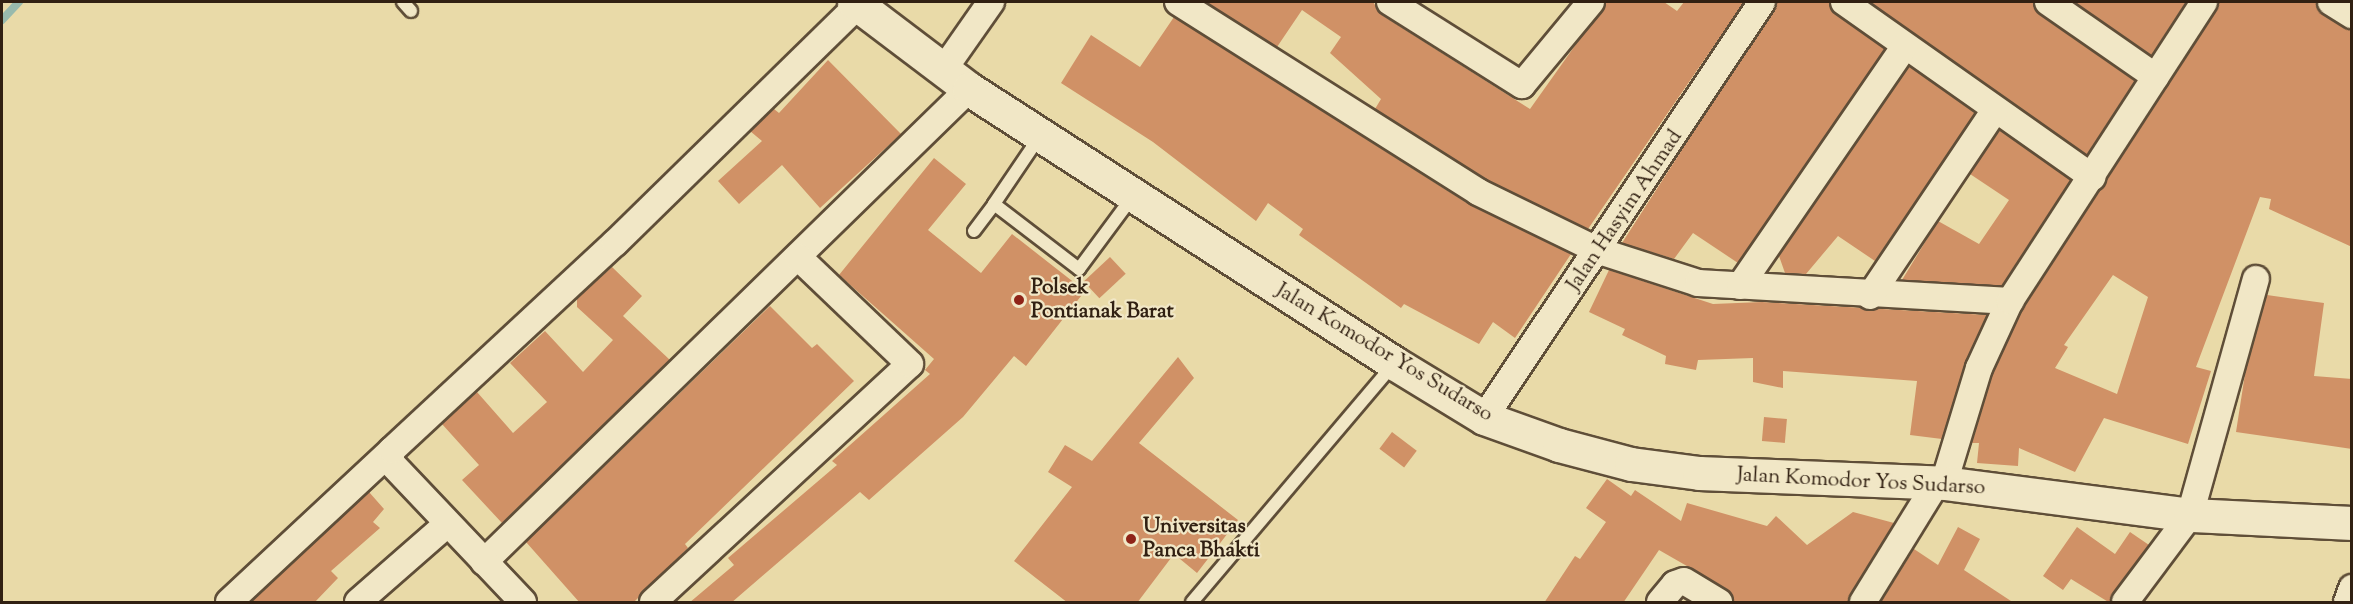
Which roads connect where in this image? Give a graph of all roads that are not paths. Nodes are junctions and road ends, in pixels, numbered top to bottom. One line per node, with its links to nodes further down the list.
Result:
1 (991, 2): 13 (street)
2 (1181, 2): 22 (street)
3 (1389, 2): 4 (street)
4 (1591, 2)
5 (1762, 2): 22 (street, Jalan Hasyim Ahmad)
6 (1844, 2): 12 (street)
7 (2048, 2): 14 (street)
8 (2204, 2): 14 (street)
9 (2331, 2): 11 (street)
10 (856, 3): 13 (street, Jalan Komodor Yos Sudarso); 30 (street)
11 (2352, 15)
12 (1905, 46): 16 (street); 25 (street)
13 (944, 69): 15 (street, Jalan Komodor Yos Sudarso)
14 (2156, 77): 18 (street)
15 (969, 89): 17 (street, Jalan Komodor Yos Sudarso); 23 (street)
16 (1995, 110): 18 (street); 26 (street)
17 (1041, 135): 19 (street, Jalan Komodor Yos Sudarso); 20 (lane)
18 (2091, 177): 27 (street)
19 (1134, 195): 20 (lane); 28 (street, Jalan Komodor Yos Sudarso)
20 (994, 204): 21 (lane)
21 (974, 231)
22 (1599, 251): 25 (street); 29 (street, Jalan Hasyim Ahmad)
23 (798, 257): 35 (street); 40 (street)
24 (2256, 279): 32 (street)
25 (1740, 286): 26 (street)
26 (1870, 296): 27 (street)
27 (2010, 301): 31 (street)
28 (1394, 363): 29 (street, Jalan Komodor Yos Sudarso); 41 (lane)
29 (1484, 417): 31 (street, Jalan Komodor Yos Sudarso)
30 (392, 450): 34 (street); 37 (street)
31 (1940, 483): 32 (street, Jalan Komodor Yos Sudarso); 44 (street)
32 (2190, 515): 33 (street, Jalan Komodor Yos Sudarso); 45 (street)
33 (2352, 523)
34 (446, 525): 35 (street); 38 (street)
35 (484, 562): 39 (street)
36 (2352, 588): 46 (street)
37 (228, 603)
38 (358, 603)
39 (523, 603)
40 (653, 603)
41 (1192, 603)
42 (1660, 603): 43 (street)
43 (1719, 603)
44 (1863, 603)
45 (2125, 603)
46 (2347, 603)

